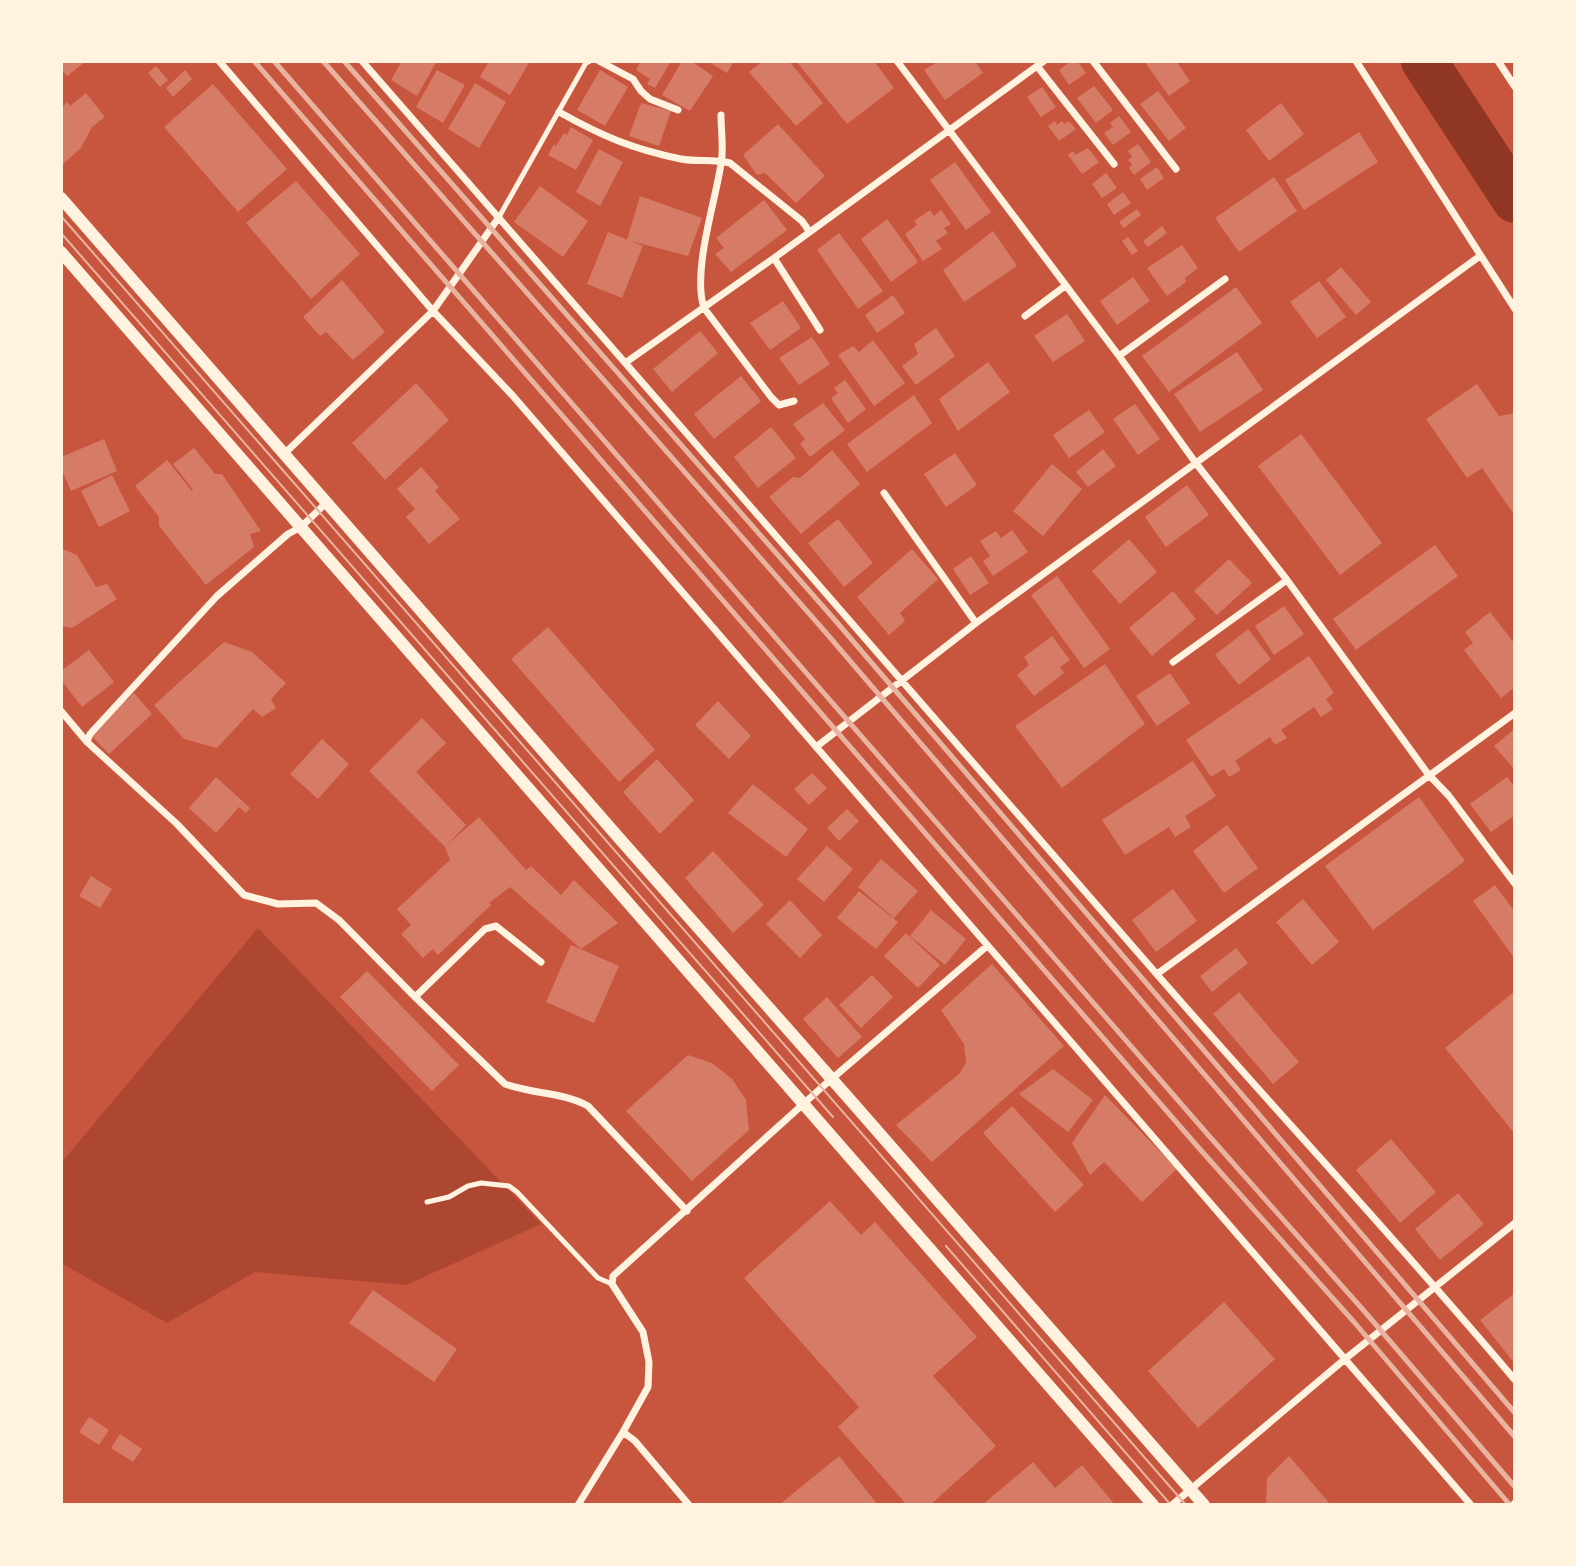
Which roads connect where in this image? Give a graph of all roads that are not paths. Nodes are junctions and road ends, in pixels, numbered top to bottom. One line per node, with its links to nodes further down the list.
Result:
1 (219, 61): 28 (street)
2 (362, 61): 19 (street)
3 (587, 61): 12 (lane)
4 (599, 61): 11 (street)
5 (897, 61): 14 (street)
6 (1093, 61): 17 (street)
7 (1356, 61): 22 (street)
8 (1498, 61): 10 (street)
9 (1040, 64): 14 (street); 16 (street)
10 (1515, 87)
11 (678, 110)
12 (559, 112): 15 (street); 19 (lane)
13 (721, 116): 15 (street)
14 (949, 128): 20 (street); 25 (street)
15 (722, 161): 20 (street); 26 (street)
16 (1114, 164)
17 (1176, 169)
18 (61, 198): 34 (street)
19 (499, 217): 28 (street); 32 (street)
20 (809, 231): 23 (street)
21 (61, 252): 38 (street)
22 (1480, 256): 27 (street); 35 (street)
23 (774, 258): 26 (street); 30 (street)
24 (1225, 279): 31 (street)
25 (1065, 286): 29 (street); 31 (street)
26 (704, 308): 32 (street); 33 (street)
27 (1515, 309)
28 (433, 311): 34 (street); 46 (street)
29 (1025, 316)
30 (820, 330)
31 (1119, 356): 35 (street)
32 (625, 363): 42 (street)
33 (794, 401)
34 (284, 454): 37 (street)
35 (1195, 462): 39 (street); 40 (street)
36 (884, 493): 40 (street)
37 (326, 503): 38 (street); 53 (street)
38 (301, 527): 45 (street); 54 (street)
39 (1287, 580): 41 (street); 47 (street)
40 (976, 623): 42 (street)
41 (1173, 662)
42 (902, 678): 46 (street); 51 (street)
43 (61, 711): 45 (street)
44 (1515, 713): 47 (street)
45 (87, 742): 52 (street)
46 (816, 747): 49 (street)
47 (1428, 774): 48 (street); 51 (street)
48 (1515, 884)
49 (987, 946): 53 (street); 60 (street)
50 (541, 962): 52 (street)
51 (1157, 974): 59 (street)
52 (415, 997): 56 (street)
53 (831, 1080): 54 (street); 63 (street)
54 (804, 1105): 56 (street); 66 (street)
55 (427, 1202): 58 (lane)
56 (687, 1211): 58 (street)
57 (1515, 1223): 59 (street)
58 (612, 1284): 62 (street)
59 (1436, 1287): 60 (street); 61 (street)
60 (1345, 1359): 63 (street); 69 (street)
61 (1515, 1380)
62 (623, 1432): 64 (street); 65 (street)
63 (1191, 1489): 67 (street); 68 (street)
64 (578, 1505)
65 (689, 1505)
66 (1153, 1505)
67 (1172, 1505)
68 (1204, 1505)
69 (1471, 1505)

